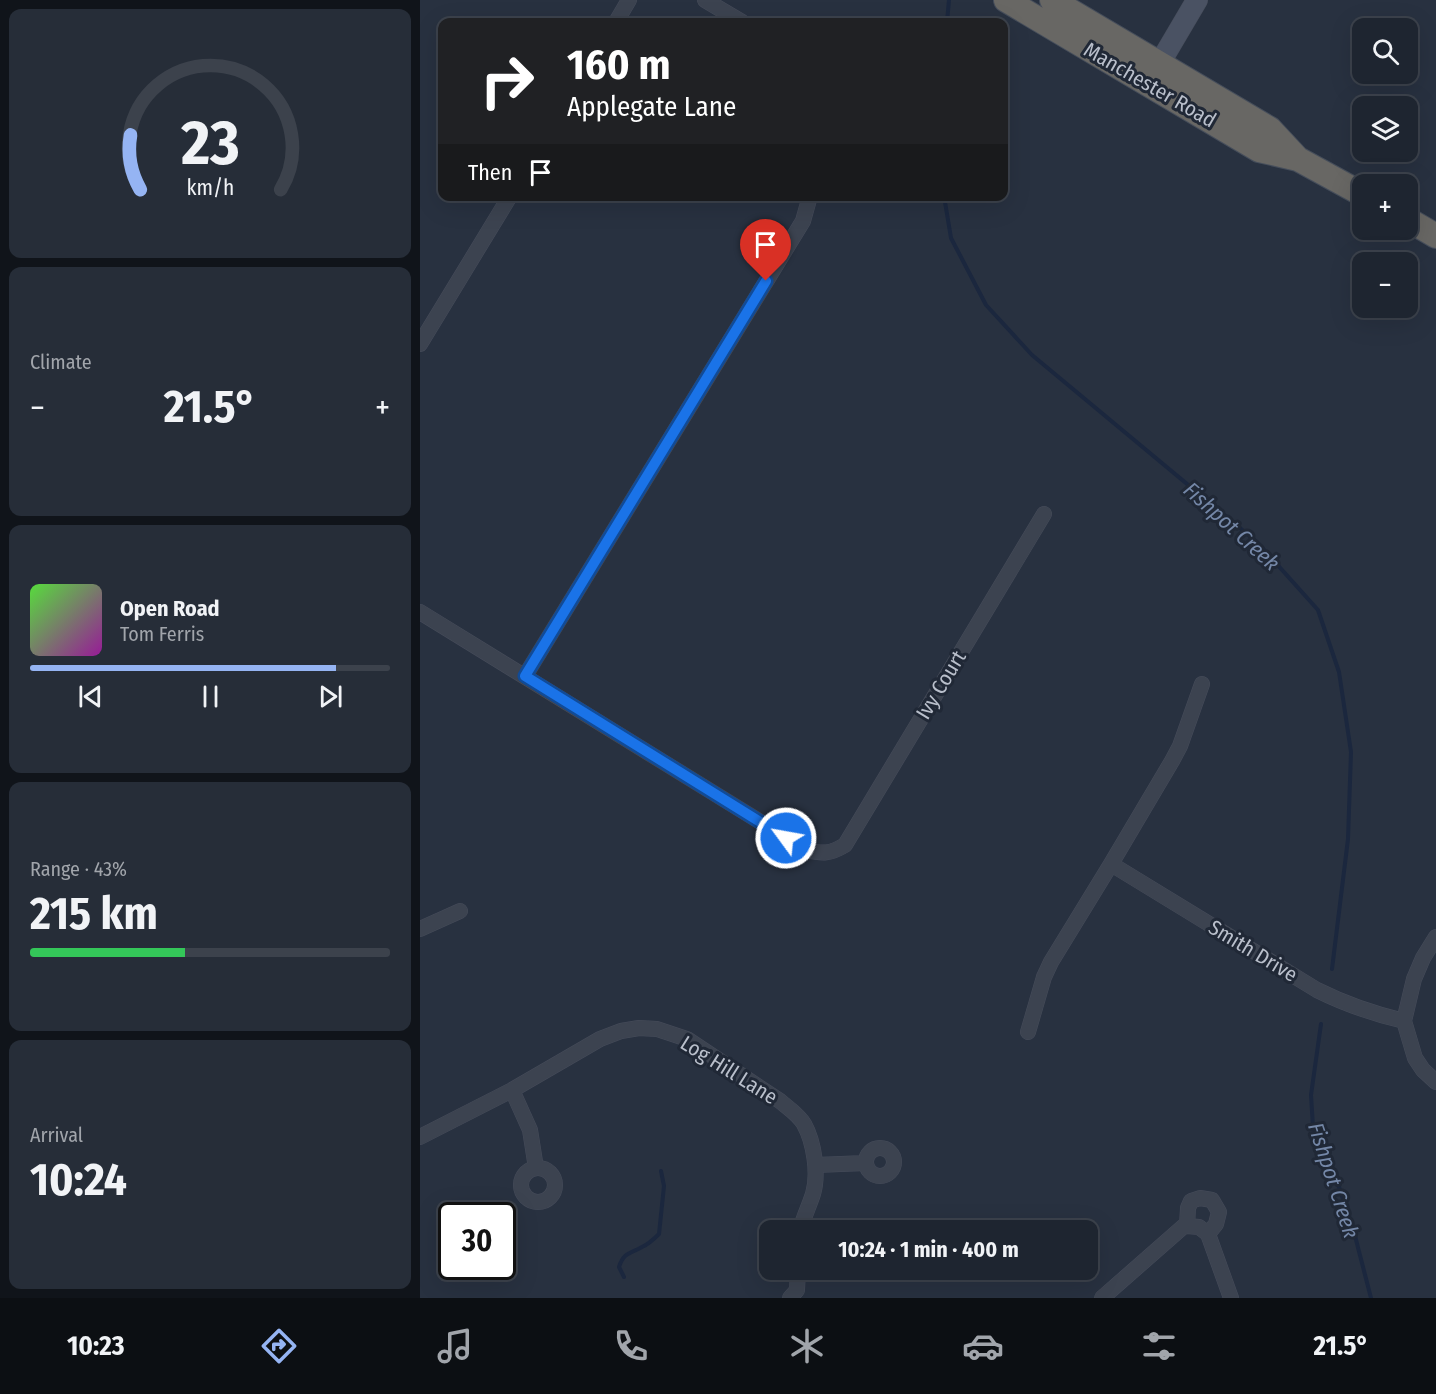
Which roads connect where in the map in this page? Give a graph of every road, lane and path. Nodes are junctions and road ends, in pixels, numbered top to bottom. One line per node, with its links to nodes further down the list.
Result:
1 (629, 0): 6 (street)
2 (705, 0): 7 (street)
3 (1006, 0): 8 (highway, Manchester Road)
4 (1052, 0): 8 (highway, Manchester Road)
5 (1197, 0): 8 (main road)
6 (618, 18)
7 (735, 18)
8 (1154, 74): 9 (highway, Manchester Road)
9 (1352, 189)
10 (507, 201): 14 (street)
11 (809, 201): 17 (street)
12 (1418, 225): 13 (highway)
13 (1436, 236)
14 (420, 345)
15 (1044, 514): 17 (street, Ivy Court)
16 (420, 612): 17 (street)
17 (525, 676)
18 (1202, 684): 19 (street)
19 (1111, 864): 23 (street, Smith Drive); 24 (street)
20 (460, 911): 21 (street)
21 (420, 929)
22 (1436, 937): 23 (street)
23 (1404, 1021): 25 (street)
24 (1028, 1032)
25 (1436, 1082)
26 (512, 1090): 27 (street, Log Hill Lane); 29 (street, Log Hill Lane); 30 (street)
27 (420, 1137)
28 (866, 1163): 29 (street)
29 (816, 1165): 31 (street, Log Hill Lane)
30 (536, 1168)
31 (804, 1220)
32 (1187, 1226): 33 (street); 33 (street); 34 (street)
33 (1208, 1234): 35 (street)
34 (1102, 1298)
35 (1231, 1298)

